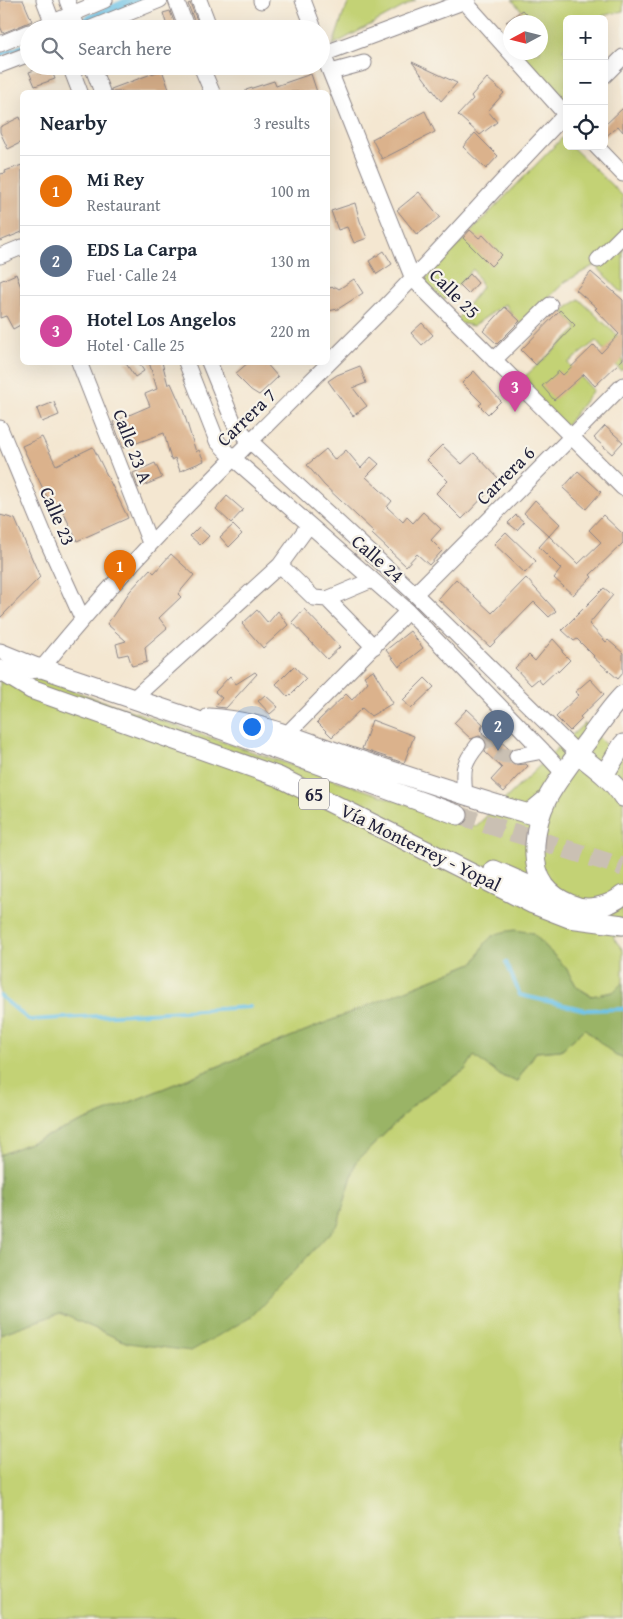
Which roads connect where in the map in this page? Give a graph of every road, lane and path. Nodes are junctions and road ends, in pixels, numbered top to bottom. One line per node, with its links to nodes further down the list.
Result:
1 (44, 0): 9 (street)
2 (105, 0): 8 (street)
3 (160, 0): 12 (street)
4 (176, 0): 13 (street)
5 (199, 0): 14 (street)
6 (303, 0): 15 (street)
7 (467, 1): 18 (street); 31 (street)
8 (69, 7): 10 (street); 11 (street)
9 (52, 20)
10 (59, 20)
11 (74, 20)
12 (111, 20)
13 (184, 20)
14 (207, 20)
15 (311, 20)
16 (20, 36): 17 (street)
17 (0, 44)
18 (330, 48)
19 (20, 57): 22 (street)
20 (623, 57): 24 (street)
21 (364, 63): 23 (street)
22 (0, 65)
23 (331, 72): 39 (street, Calle 25)
24 (608, 72)
25 (73, 75): 28 (street)
26 (95, 75): 29 (street)
27 (205, 75): 30 (street)
28 (79, 90)
29 (101, 90)
30 (211, 90)
31 (563, 112)
32 (563, 118): 39 (street, Carrera 7)
33 (600, 150): 34 (street)
34 (623, 174)
35 (623, 235): 38 (street)
36 (20, 248): 37 (street)
37 (0, 256)
38 (598, 260)
39 (413, 279): 41 (street, Calle 25); 42 (street, Carrera 7)
40 (550, 305): 41 (street)
41 (494, 360): 49 (street, Calle 25)
42 (330, 363)
43 (80, 365): 54 (street, Calle 23 A)
44 (187, 365): 51 (street, Calle 24)
45 (210, 365): 50 (street, Calle 24)
46 (328, 365): 50 (street, Carrera 7)
47 (623, 385): 49 (street, Carrera 6)
48 (0, 428): 60 (street, Calle 23)
49 (571, 437): 52 (street, Calle 25); 57 (street, Carrera 6)
50 (251, 442): 51 (street, Carrera 7); 57 (street, Calle 24)
51 (233, 458): 53 (street, Calle 24); 54 (street, Carrera 7)
52 (623, 488)
53 (309, 524): 55 (street); 56 (street, Calle 24)
54 (150, 543): 60 (street, Carrera 7)
55 (280, 565): 58 (street); 66 (street)
56 (372, 580): 58 (street); 59 (street, Calle 24)
57 (416, 594): 74 (street, Calle 24)
58 (327, 599): 61 (street)
59 (408, 611): 61 (street); 67 (street, Calle 24)
60 (82, 618): 63 (street, Carrera 7)
61 (374, 647): 70 (street)
62 (0, 651): 63 (street)
63 (42, 668): 64 (main road, Vía Monterrey - Yopal / 65); 66 (main road, Vía Monterrey - Yopal / 65)
64 (0, 670): 78 (main road, Vía Monterrey - Yopal / 65)
65 (623, 695): 74 (main road)
66 (132, 699): 68 (main road, Vía Monterrey - Yopal / 65)
67 (505, 711): 69 (street); 73 (street, Calle 24)
68 (187, 717): 70 (main road); 82 (main road, Vía Monterrey - Yopal / 65)
69 (490, 730)
70 (286, 735): 80 (main road)
71 (623, 744): 77 (main road)
72 (478, 745): 80 (street)
73 (543, 751): 75 (street); 76 (street, Calle 24)
74 (578, 754): 76 (main road); 77 (main road)
75 (518, 756)
76 (564, 774): 81 (main road)
77 (604, 775): 79 (main road)
78 (279, 777): 84 (main road); 87 (main road, Vía Monterrey - Yopal / 65)
79 (622, 793)
80 (465, 796): 81 (main road)
81 (547, 799): 84 (main road)
82 (458, 815)
83 (623, 895): 85 (main road)
84 (557, 898): 85 (main road)
85 (590, 908): 86 (main road)
86 (623, 914)
87 (623, 925)

